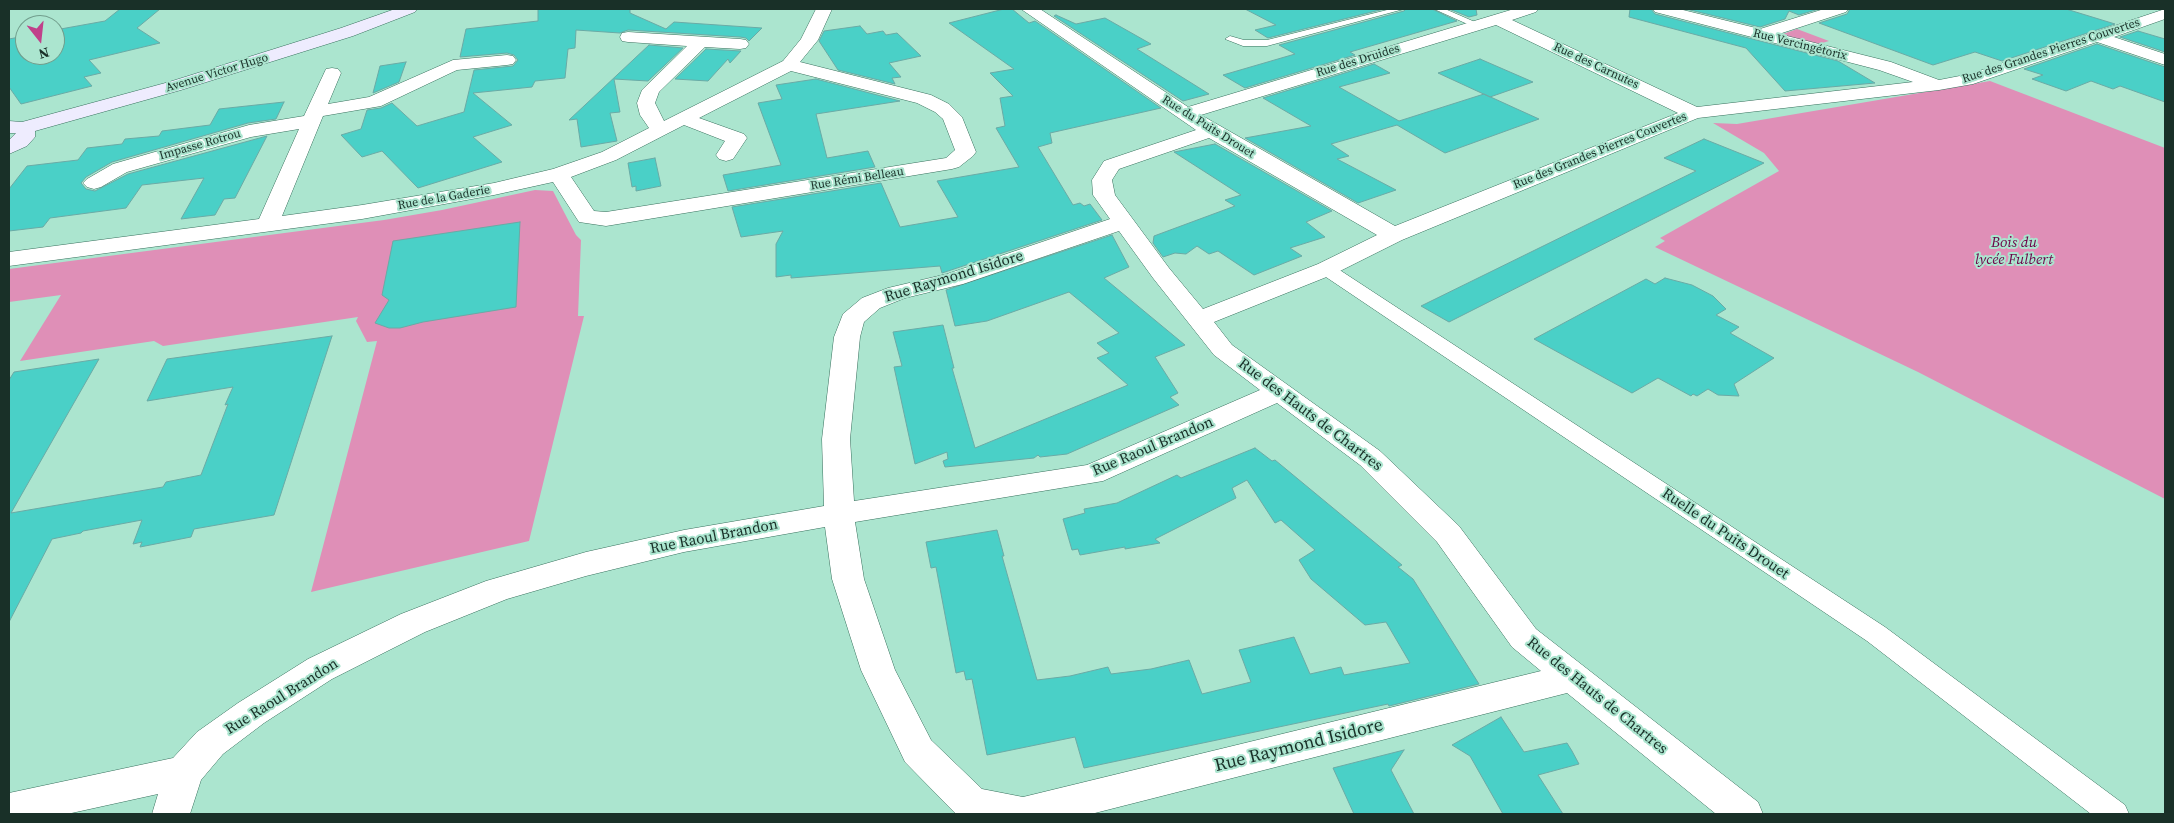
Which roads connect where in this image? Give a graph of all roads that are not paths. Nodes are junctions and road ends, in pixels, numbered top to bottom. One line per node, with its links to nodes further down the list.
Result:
1 (409, 9): 27 (main road, Avenue Victor Hugo)
2 (824, 9): 20 (street, Rue de la Gaderie)
3 (1029, 9): 24 (street, Rue du Puits Drouet)
4 (1400, 9): 15 (lane)
5 (1438, 9): 11 (lane)
6 (1530, 9): 10 (street, Rue des Druides)
7 (1661, 9): 12 (street, Rue Vercingétorix)
8 (1840, 9): 12 (street)
9 (2165, 14): 14 (street, Rue des Grandes Pierres Couvertes)
10 (1498, 19): 11 (street, Rue des Druides); 23 (street, Rue des Carnutes)
11 (1477, 25): 24 (street, Rue des Druides)
12 (1761, 34): 22 (street, Rue Vercingétorix)
13 (628, 37): 16 (street)
14 (2098, 37): 19 (street); 22 (street, Rue des Grandes Pierres Couvertes)
15 (1230, 38)
16 (701, 42): 17 (street); 28 (street)
17 (740, 44)
18 (507, 60): 25 (street, Impasse Rotrou)
19 (2165, 60)
20 (789, 64): 26 (street, Rue de la Gaderie); 32 (street, Rue Rémi Belleau)
21 (332, 73): 25 (street)
22 (1939, 85): 23 (street, Rue des Grandes Pierres Couvertes)
23 (1694, 113): 36 (street, Rue des Grandes Pierres Couvertes)
24 (1185, 114): 29 (street, Rue du Puits Drouet)
25 (314, 116): 33 (street, Impasse Rotrou); 35 (street)
26 (682, 118): 28 (street, Rue de la Gaderie); 31 (street)
27 (16, 127): 30 (main road)
28 (660, 130): 32 (street, Rue de la Gaderie)
29 (1211, 131): 34 (street, Rue des Hauts de Chartres); 36 (street, Rue du Puits Drouet)
30 (9, 148)
31 (726, 155)
32 (559, 174): 35 (street, Rue de la Gaderie)
33 (94, 183)
34 (1122, 222): 39 (street, Rue des Hauts de Chartres); 41 (street, Rue Raymond Isidore)
35 (268, 224): 37 (street, Rue de la Gaderie)
36 (1394, 235): 38 (street, Rue des Grandes Pierres Couvertes)
37 (9, 259)
38 (1326, 269): 39 (street, Rue des Grandes Pierres Couvertes); 48 (street, Ruelle du Puits Drouet)
39 (1200, 319): 40 (street, Rue des Hauts de Chartres)
40 (1281, 391): 41 (street, Rue Raoul Brandon); 42 (street, Rue des Hauts de Chartres)
41 (839, 514): 43 (street, Rue Raoul Brandon); 46 (street, Rue Raymond Isidore)
42 (1574, 678): 46 (street, Rue Raymond Isidore); 47 (street, Rue des Hauts de Chartres)
43 (184, 772): 44 (street); 45 (street)
44 (9, 810)
45 (171, 814)
46 (1023, 814)
47 (1744, 814)
48 (2114, 814)

